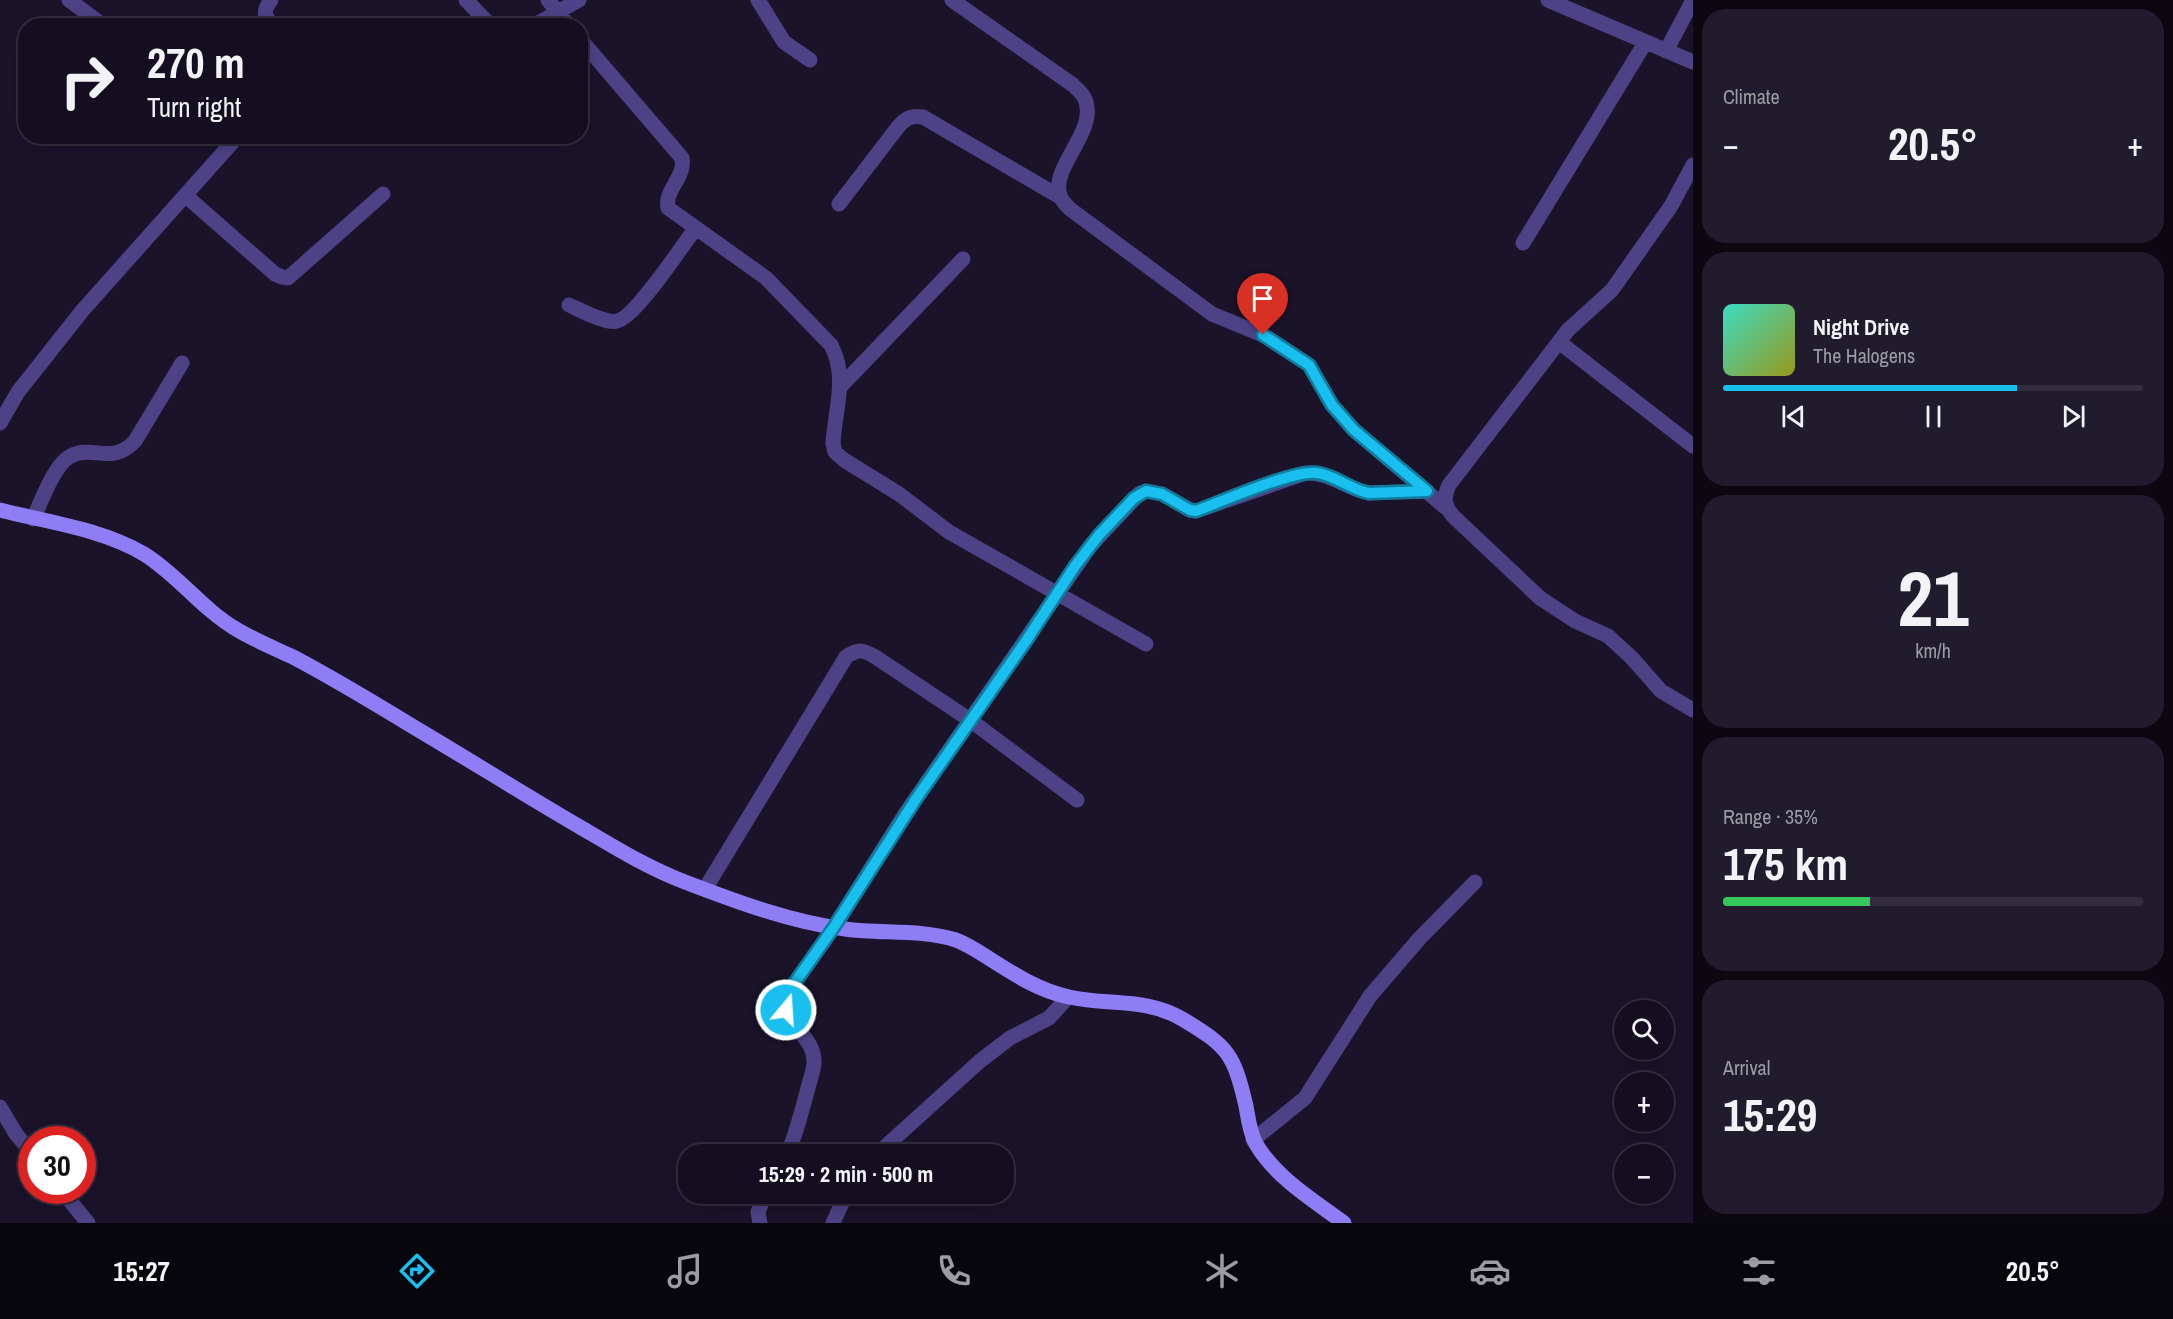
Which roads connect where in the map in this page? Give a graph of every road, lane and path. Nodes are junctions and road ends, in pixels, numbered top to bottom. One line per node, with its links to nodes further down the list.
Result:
1 (69, 0): 11 (street)
2 (271, 0): 12 (street)
3 (466, 0): 13 (street)
4 (579, 0): 10 (street)
5 (758, 0): 19 (street)
6 (952, 0): 25 (street)
7 (1548, 0): 9 (street)
8 (1693, 0): 18 (street)
9 (1566, 3): 16 (street)
10 (553, 5): 14 (street); 15 (street)
11 (94, 18)
12 (266, 18)
13 (483, 18)
14 (541, 18)
15 (563, 18)
16 (1645, 43): 18 (street); 28 (street)
17 (588, 48): 27 (street)
18 (1666, 51): 20 (street)
19 (810, 60)
20 (1693, 62)
21 (231, 144): 24 (street)
22 (1693, 165): 31 (street)
23 (383, 194): 24 (street)
24 (186, 196): 34 (street)
25 (1060, 197): 26 (street); 36 (street)
26 (839, 204)
27 (695, 229): 30 (street); 33 (street)
28 (1523, 243)
29 (963, 259): 33 (street)
30 (568, 305)
31 (1559, 342): 35 (street); 37 (street)
32 (182, 363): 39 (street)
33 (841, 386): 40 (street)
34 (0, 423)
35 (1693, 446)
36 (1427, 491): 37 (street); 40 (street)
37 (1445, 507): 42 (street)
38 (0, 510): 39 (street)
39 (33, 519): 46 (street)
40 (1056, 593): 41 (street); 43 (street)
41 (1146, 644)
42 (1692, 708)
43 (970, 720): 44 (street); 46 (street); 47 (street)
44 (1077, 800)
45 (1475, 882): 51 (street)
46 (705, 889): 47 (street)
47 (834, 927): 48 (street); 52 (street)
48 (1068, 997): 51 (street); 53 (street)
49 (0, 1107): 50 (street)
50 (18, 1136)
51 (1253, 1140): 60 (street)
52 (792, 1144)
53 (888, 1144)
54 (73, 1204): 57 (street)
55 (761, 1204): 58 (street)
56 (842, 1204): 59 (street)
57 (88, 1223)
58 (760, 1223)
59 (833, 1223)
60 (1344, 1223)

